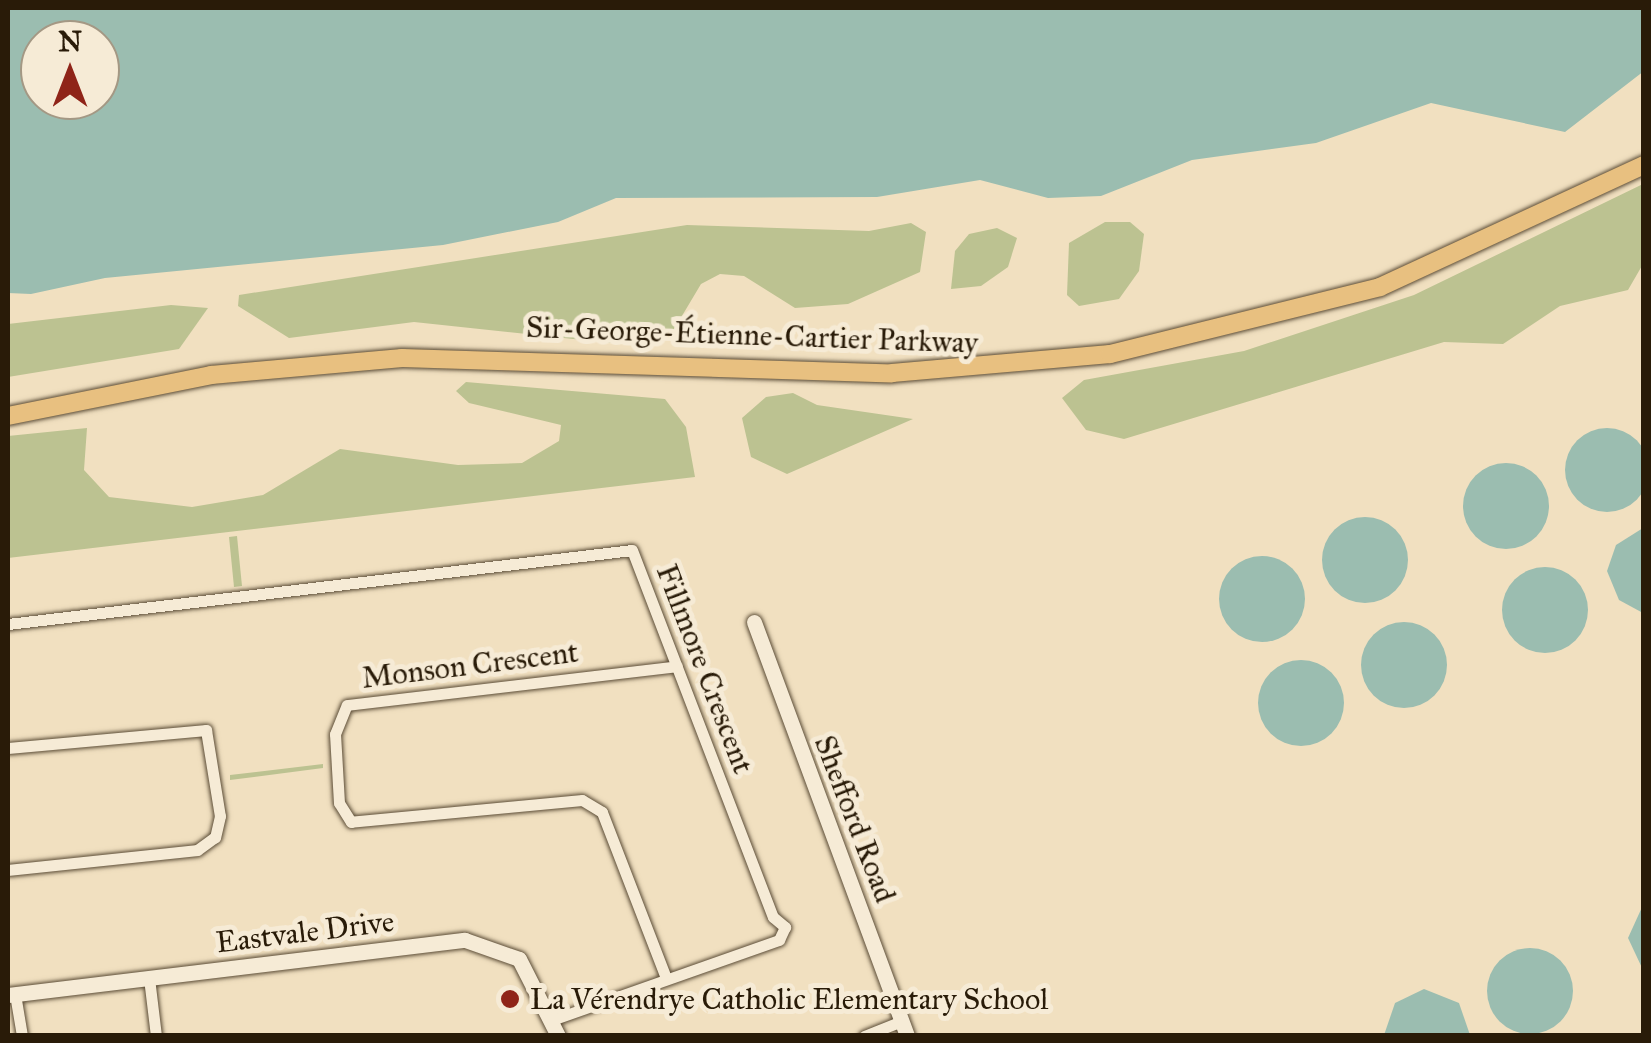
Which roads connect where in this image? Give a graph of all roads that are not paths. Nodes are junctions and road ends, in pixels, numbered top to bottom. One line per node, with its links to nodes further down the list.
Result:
1 (1644, 165): 2 (main road, Sir-George-Étienne-Cartier Parkway)
2 (8, 416)
3 (754, 622): 12 (street, Shefford Road)
4 (8, 624): 5 (street, Fillmore Crescent)
5 (677, 666): 9 (street, Fillmore Crescent); 9 (street, Monson Crescent)
6 (8, 748): 7 (street)
7 (8, 870)
8 (149, 978): 10 (street, Eastvale Drive); 11 (street, Eastvale Drive); 14 (street)
9 (666, 978): 11 (street, Fillmore Crescent)
10 (11, 994): 13 (street)
11 (555, 1028)
12 (904, 1028): 15 (street)
13 (22, 1036)
14 (156, 1036)
15 (864, 1036)

